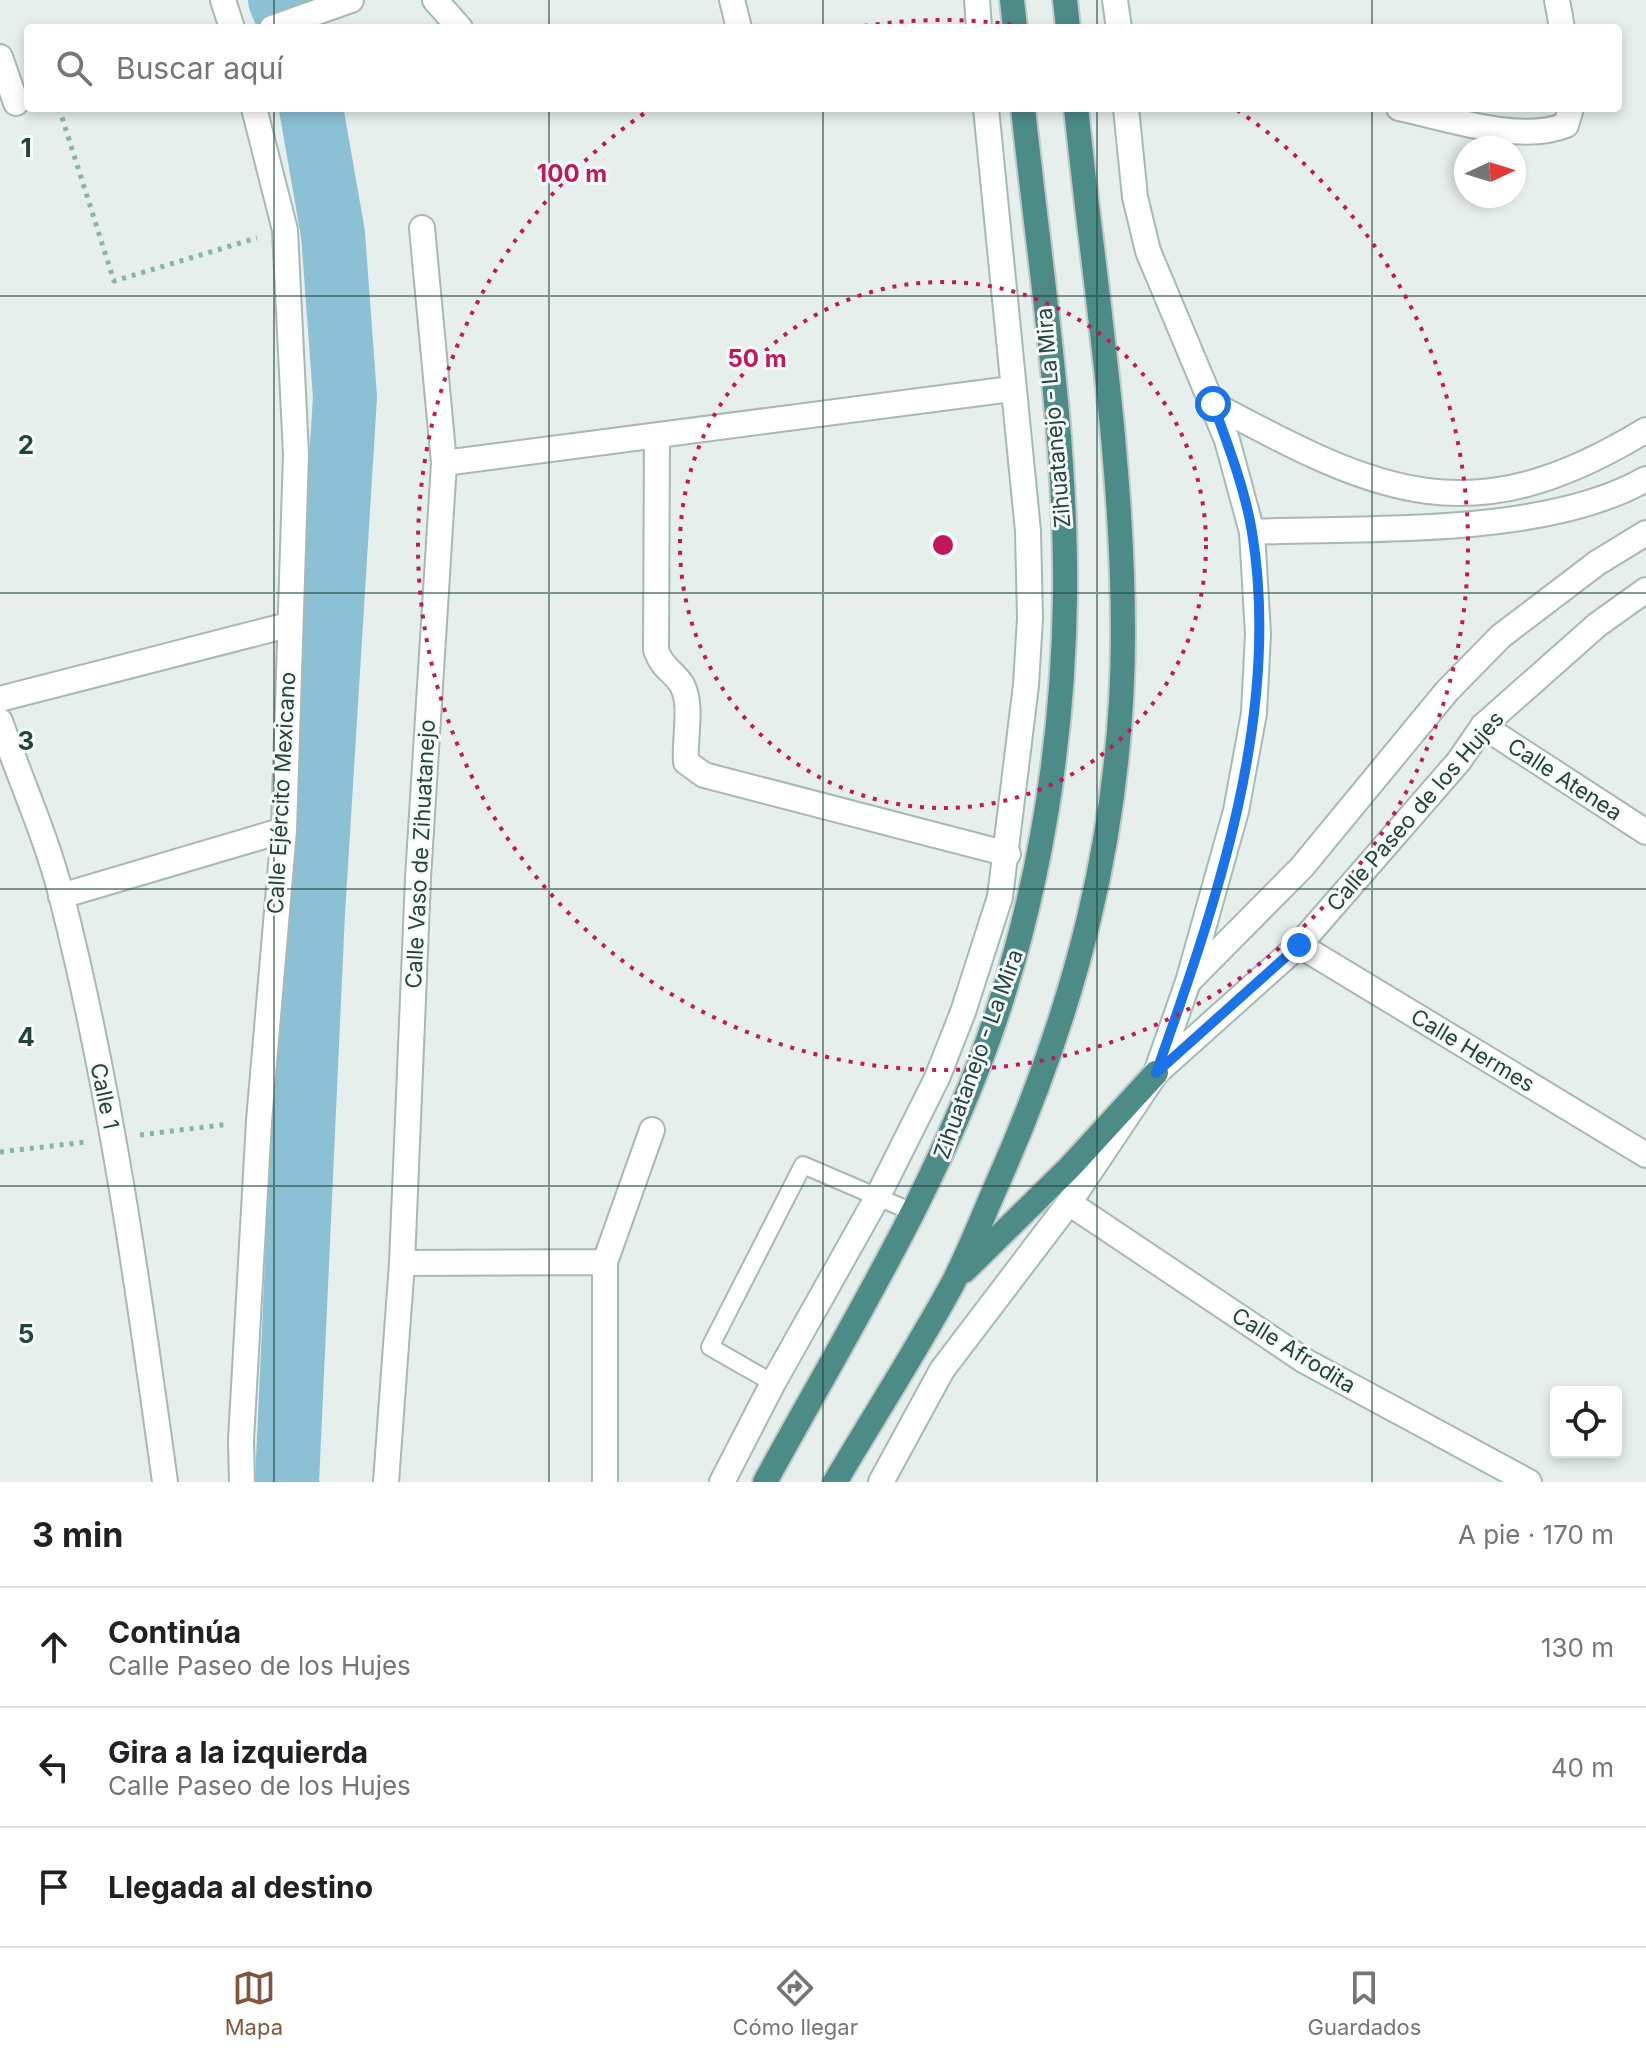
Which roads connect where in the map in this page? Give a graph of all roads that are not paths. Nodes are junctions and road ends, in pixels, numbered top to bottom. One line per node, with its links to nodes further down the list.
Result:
1 (223, 0): 10 (street)
2 (435, 0): 12 (street)
3 (732, 0): 13 (street)
4 (977, 0): 14 (street)
5 (1012, 0): 15 (highway)
6 (1065, 0): 16 (highway)
7 (1115, 0): 17 (street)
8 (1557, 0): 18 (street)
9 (343, 3): 11 (street)
10 (231, 24)
11 (283, 24)
12 (456, 24)
13 (738, 24)
14 (979, 24)
15 (1015, 24)
16 (1068, 24)
17 (1118, 24)
18 (1561, 24)
19 (0, 57): 20 (street)
20 (15, 104)
21 (255, 112): 38 (street, Calle Ejército Mexicano)
22 (986, 112): 29 (street)
23 (1023, 112): 53 (highway, Zihuatanejo - La Mira)
24 (1076, 112): 56 (highway)
25 (1126, 112): 30 (street, Calle Paseo de los Hujes)
26 (1419, 112): 27 (street)
27 (1568, 117)
28 (422, 228): 33 (street, Calle Vaso de Zihuatanejo)
29 (1011, 389): 32 (street); 44 (street)
30 (1213, 404): 31 (street); 35 (street, Calle Paseo de los Hujes)
31 (1646, 430)
32 (657, 436): 33 (street); 44 (street)
33 (444, 463): 55 (street, Calle Vaso de Zihuatanejo)
34 (1646, 479): 35 (street)
35 (1252, 532): 47 (street, Calle Paseo de los Hujes)
36 (1646, 533): 47 (street, Calle Paseo de los Hujes)
37 (1646, 590): 41 (street, Calle Paseo de los Hujes)
38 (288, 625): 39 (street); 42 (street, Calle Ejército Mexicano)
39 (0, 699)
40 (0, 721): 45 (street, Calle 1)
41 (1483, 726): 43 (street, Calle Atenea); 46 (street, Calle Paseo de los Hujes)
42 (284, 830): 45 (street); 59 (street, Calle Ejército Mexicano)
43 (1646, 832)
44 (1008, 854): 51 (street)
45 (61, 896): 58 (street, Calle 1)
46 (1299, 945): 48 (street, Calle Paseo de los Hujes); 50 (street, Calle Hermes)
47 (1188, 982): 48 (street, Calle Paseo de los Hujes)
48 (1156, 1073): 52 (street, Calle Paseo de los Hujes); 56 (highway)
49 (652, 1130): 54 (street)
50 (1646, 1155)
51 (878, 1196): 53 (lane); 57 (street); 57 (lane)
52 (1069, 1203): 65 (street, Calle Paseo de los Hujes); 66 (street, Calle Afrodita)
53 (915, 1213): 63 (highway, Zihuatanejo - La Mira)
54 (605, 1262): 55 (street); 61 (street)
55 (402, 1263): 60 (street, Calle Vaso de Zihuatanejo)
56 (954, 1281): 64 (highway)
57 (773, 1383): 62 (street)
58 (165, 1482)
59 (242, 1482)
60 (386, 1482)
61 (605, 1482)
62 (722, 1482)
63 (765, 1482)
64 (835, 1482)
65 (881, 1482)
66 (1529, 1482)

